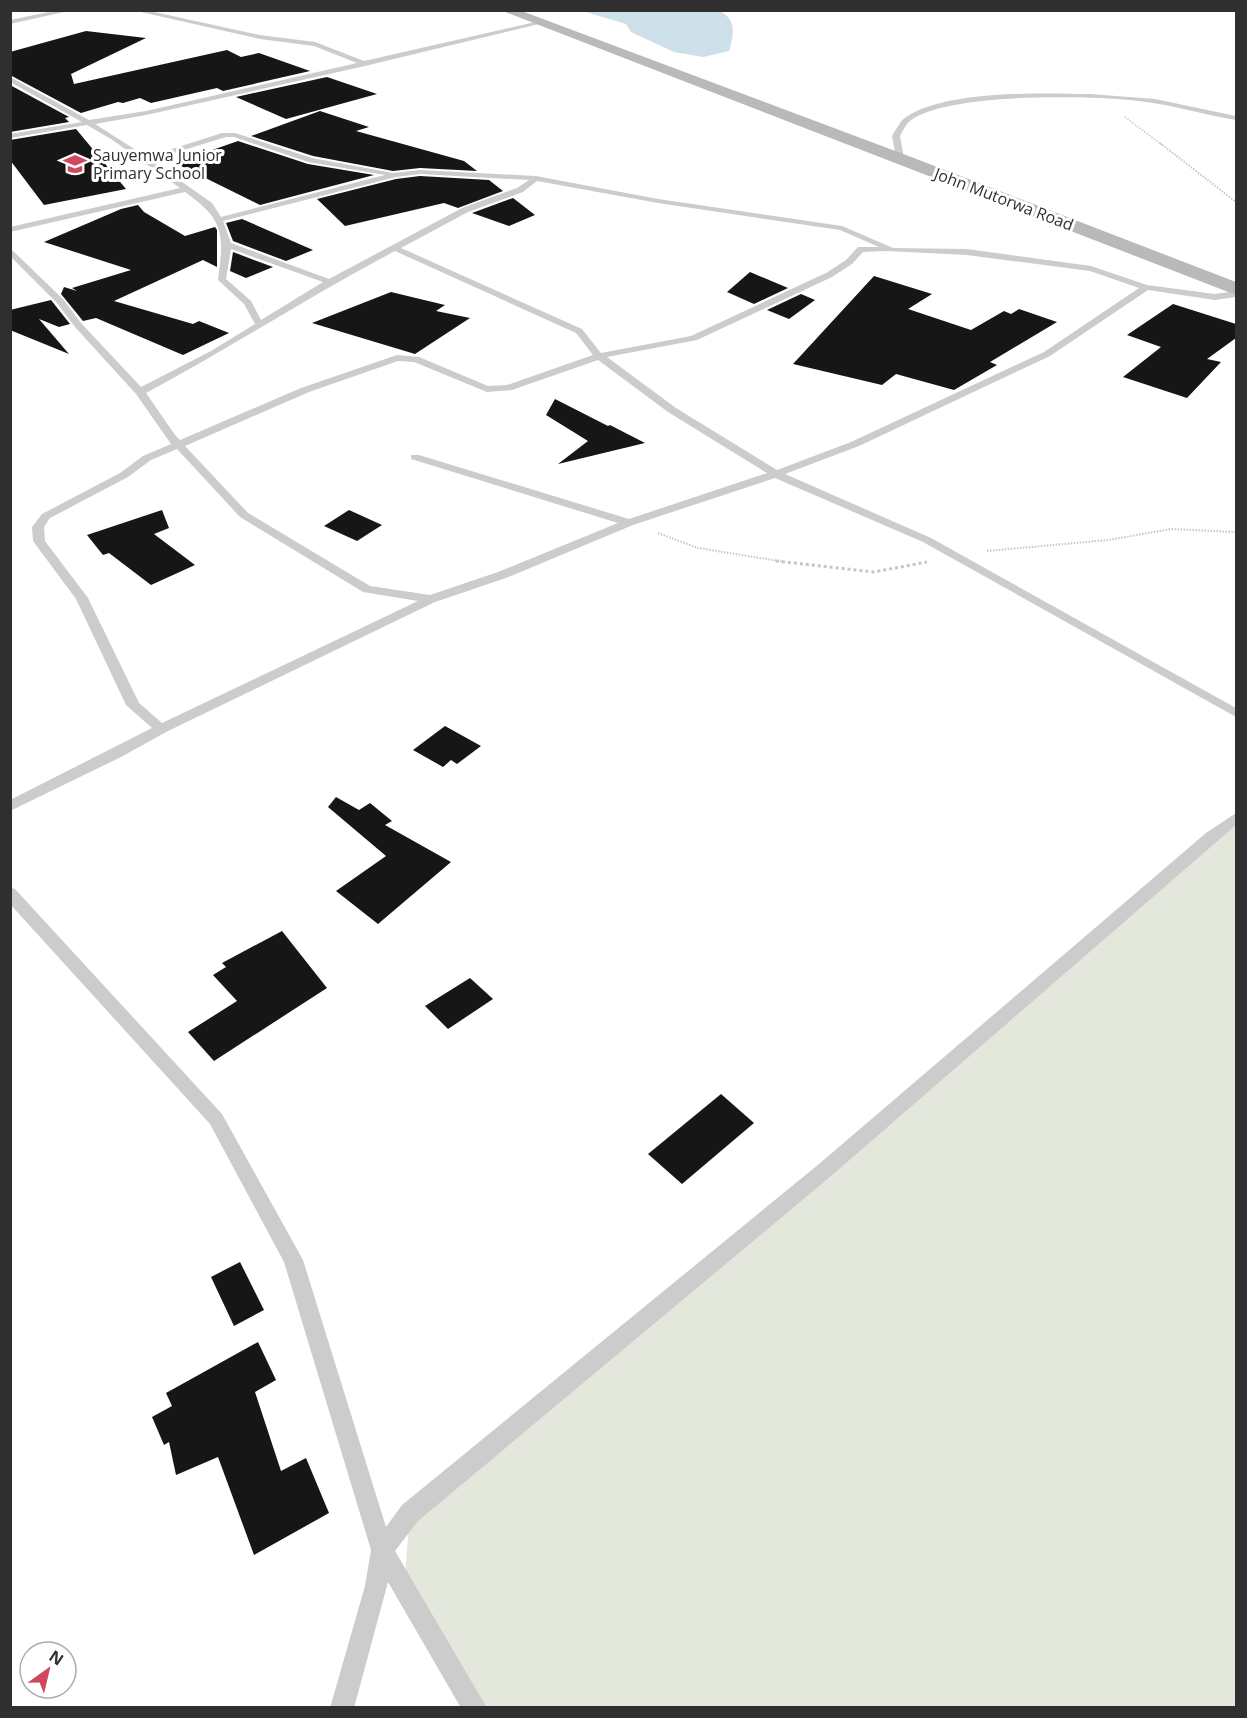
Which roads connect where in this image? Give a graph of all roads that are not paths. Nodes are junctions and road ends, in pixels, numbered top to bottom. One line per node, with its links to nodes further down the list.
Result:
1 (70, 10): 4 (lane)
2 (135, 10): 6 (lane)
3 (506, 10): 5 (street, John Mutorwa Road)
4 (10, 22)
5 (540, 23): 6 (lane); 13 (street, John Mutorwa Road)
6 (365, 64): 8 (lane)
7 (10, 80): 10 (lane)
8 (146, 113): 10 (lane); 11 (lane)
9 (1236, 118): 13 (lane)
10 (85, 122): 12 (lane); 14 (lane)
11 (130, 125)
12 (10, 136)
13 (900, 158): 26 (street, John Mutorwa Road)
14 (144, 160): 15 (lane); 17 (lane)
15 (396, 176): 16 (lane); 18 (lane)
16 (537, 178): 21 (lane); 23 (lane)
17 (187, 189): 18 (lane); 19 (lane)
18 (219, 220): 20 (lane)
19 (10, 230)
20 (227, 245): 24 (lane); 27 (lane)
21 (395, 248): 24 (lane); 28 (lane)
22 (10, 250): 29 (lane)
23 (892, 250): 25 (lane); 28 (lane)
24 (330, 282): 27 (lane)
25 (1146, 287): 26 (lane); 32 (lane)
26 (1236, 292)
27 (259, 324): 29 (lane)
28 (599, 356): 30 (lane); 32 (lane)
29 (140, 392): 30 (lane)
30 (178, 444): 34 (lane); 36 (lane)
31 (415, 457): 33 (lane)
32 (776, 474): 33 (lane); 35 (lane)
33 (629, 523): 34 (lane)
34 (431, 599): 36 (lane)
35 (1236, 713)
36 (161, 729): 37 (lane)
37 (10, 806)
38 (1236, 818): 40 (lane)
39 (10, 893): 40 (lane)
40 (382, 1550): 41 (lane); 42 (lane)
41 (342, 1707)
42 (475, 1707)

